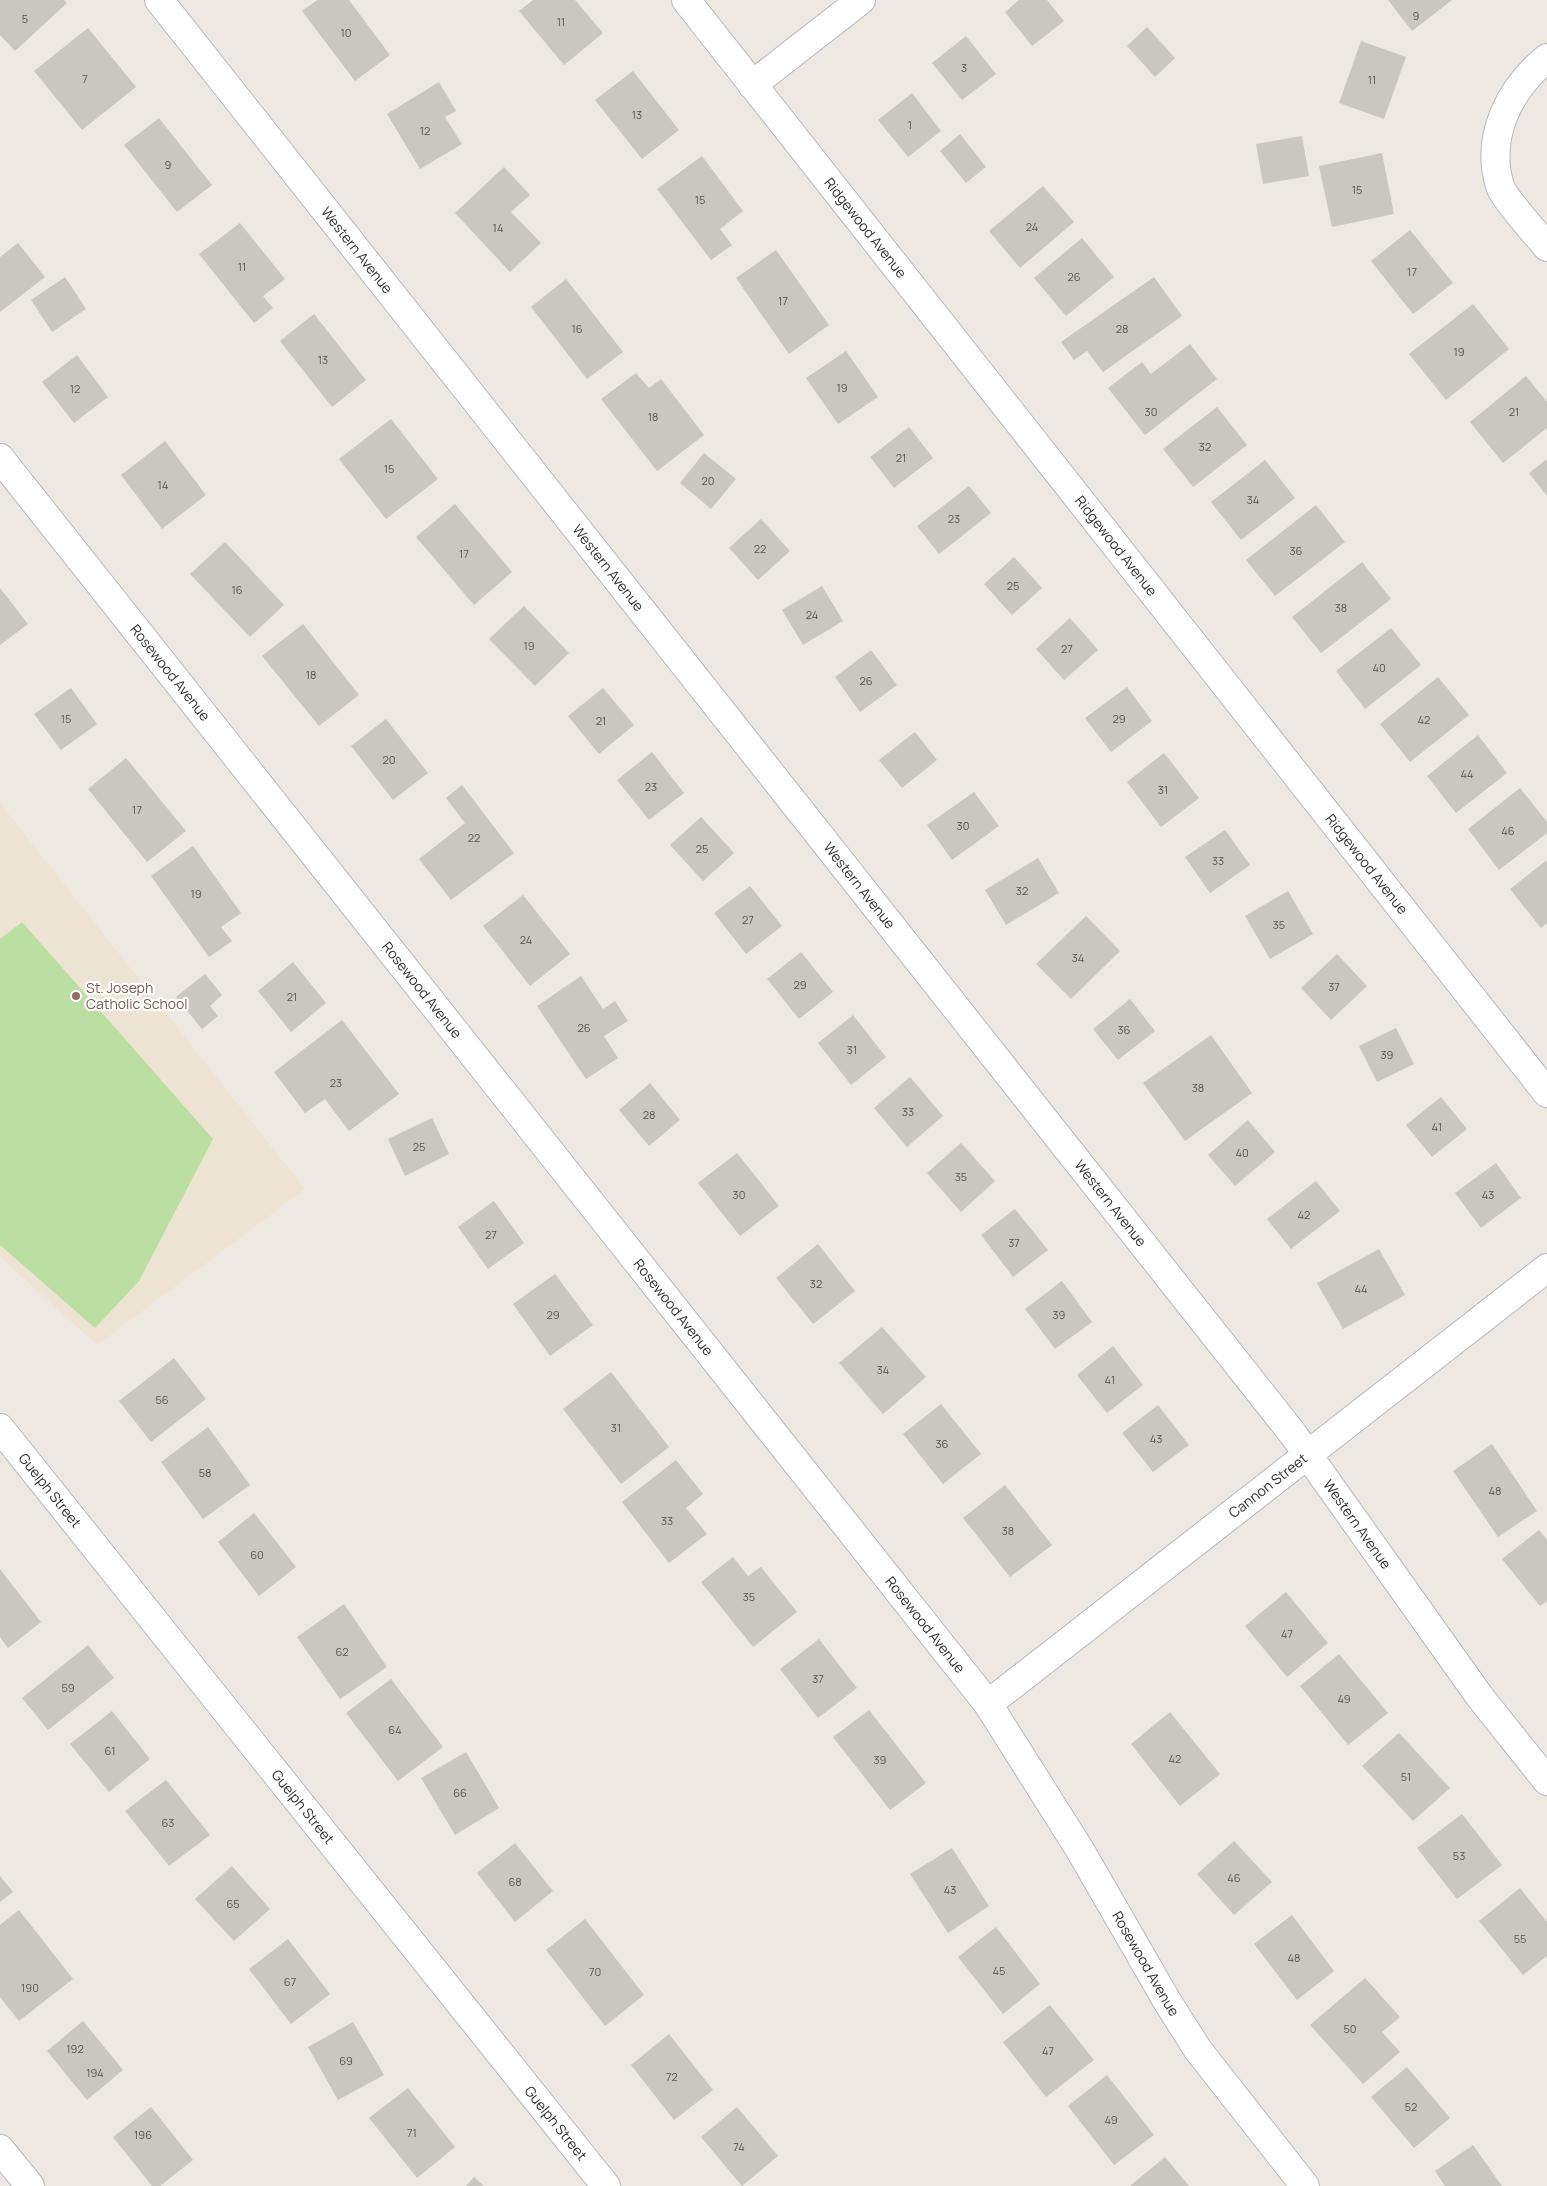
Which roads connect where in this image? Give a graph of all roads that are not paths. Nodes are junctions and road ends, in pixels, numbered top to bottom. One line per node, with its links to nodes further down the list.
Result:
1 (159, 0): 11 (street, Western Avenue)
2 (686, 0): 5 (street, Ridgewood Avenue)
3 (861, 0): 5 (street)
4 (1547, 58): 6 (street)
5 (752, 85): 8 (street, Ridgewood Avenue)
6 (1547, 247)
7 (0, 458): 12 (street, Rosewood Avenue)
8 (1547, 1093)
9 (1547, 1268): 11 (street, Cannon Street)
10 (0, 1428): 16 (street, Guelph Street)
11 (1308, 1454): 12 (street, Cannon Street); 13 (street, Western Avenue)
12 (988, 1704): 17 (street, Rosewood Avenue)
13 (1547, 1781)
14 (2, 2156): 15 (street)
15 (30, 2186)
16 (606, 2186)
17 (1305, 2186)

